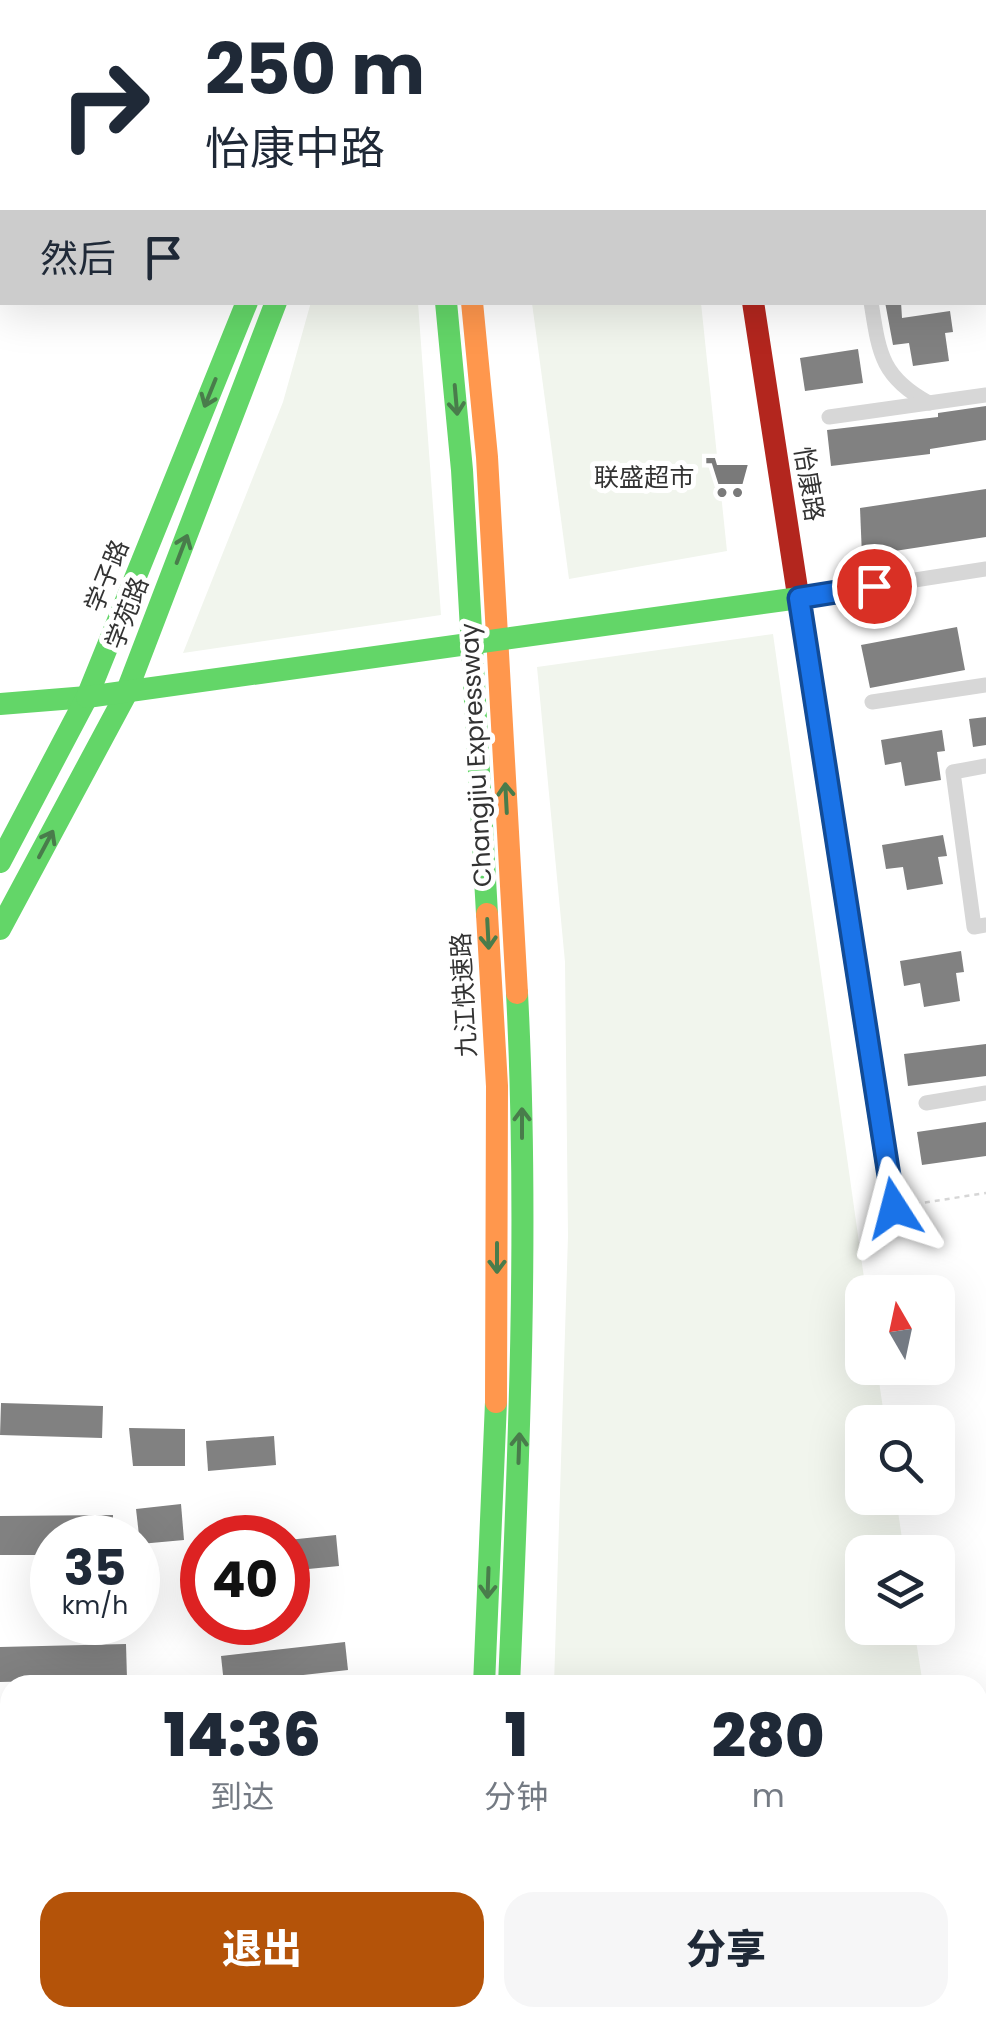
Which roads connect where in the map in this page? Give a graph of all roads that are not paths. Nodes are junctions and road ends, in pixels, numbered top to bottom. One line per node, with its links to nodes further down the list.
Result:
1 (246, 305): 13 (main road, 学子路, one-way to 13)
2 (275, 305): 19 (main road, 学苑路, one-way to 2)
3 (446, 305): 23 (main road, 九江快速路, one-way to 23)
4 (472, 305): 24 (main road, Changjiu Expressway, one-way to 4)
5 (754, 305): 11 (main road, 怡康路)
6 (872, 305): 8 (street)
7 (986, 395): 8 (street)
8 (929, 403): 9 (street)
9 (829, 418)
10 (986, 570): 11 (street)
11 (799, 598): 13 (main road, bridge); 22 (main road, 怡康路)
12 (986, 686): 14 (street)
13 (88, 696): 15 (main road); 17 (main road, 学子路)
14 (872, 702)
15 (0, 704)
16 (986, 766): 18 (street)
17 (0, 862)
18 (986, 925)
19 (0, 929)
20 (986, 1094): 21 (street)
21 (926, 1102)
22 (894, 1208)
23 (484, 1675)
24 (509, 1675)

